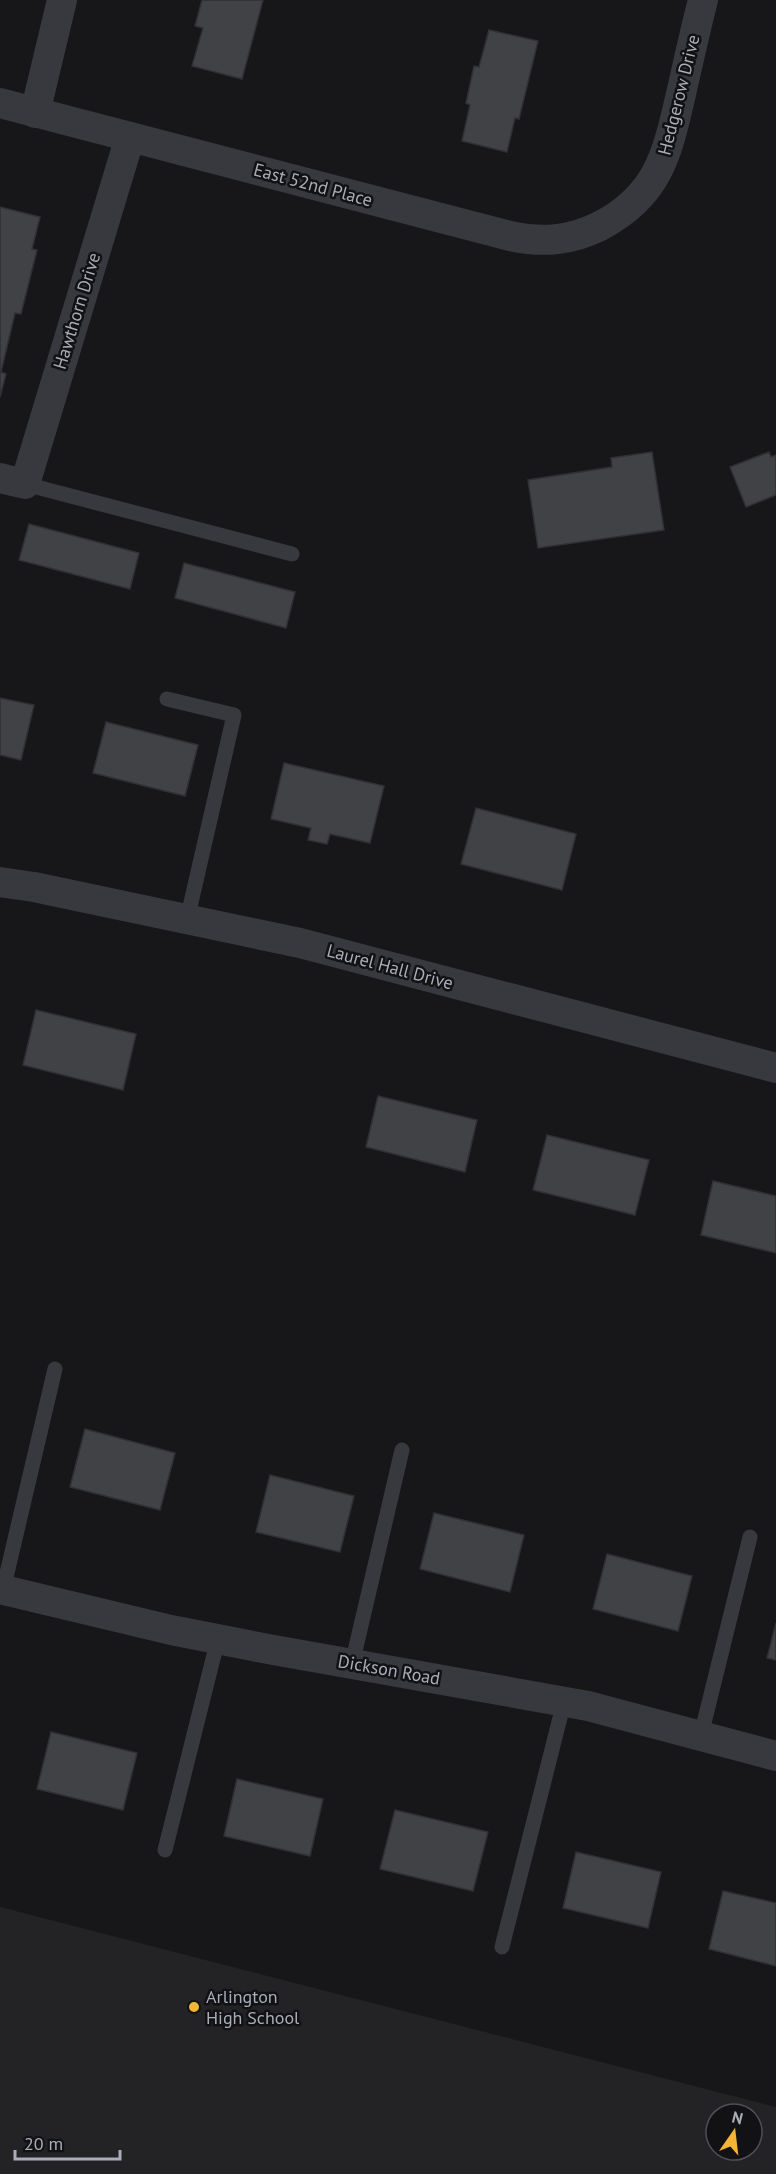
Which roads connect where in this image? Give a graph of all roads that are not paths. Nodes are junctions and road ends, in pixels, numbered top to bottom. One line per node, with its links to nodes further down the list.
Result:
1 (62, 0): 4 (street)
2 (703, 0): 6 (street, Hedgerow Drive)
3 (0, 103): 4 (street, East 52nd Place)
4 (35, 112): 5 (street, East 52nd Place)
5 (130, 137): 6 (street, East 52nd Place); 7 (street, Hawthorn Drive)
6 (623, 212)
7 (13, 481): 8 (lane)
8 (292, 554)
9 (167, 699): 11 (lane)
10 (0, 882): 11 (street, Laurel Hall Drive)
11 (188, 920): 12 (street, Laurel Hall Drive)
12 (776, 1068)
13 (55, 1369): 16 (lane)
14 (402, 1450): 18 (lane)
15 (750, 1537): 20 (lane)
16 (2, 1590): 17 (street, Dickson Road)
17 (218, 1639): 18 (street, Dickson Road); 22 (lane)
18 (352, 1664): 19 (street, Dickson Road)
19 (564, 1702): 20 (street, Dickson Road); 23 (lane)
20 (701, 1735): 21 (street, Dickson Road)
21 (776, 1756)
22 (165, 1850)
23 (502, 1947)

